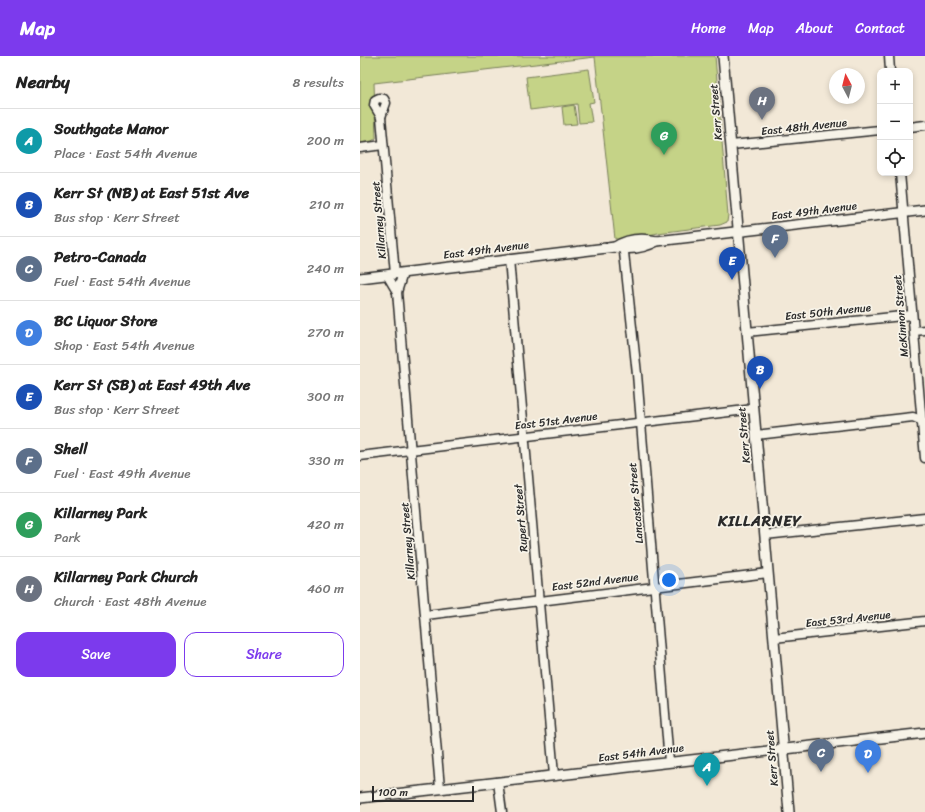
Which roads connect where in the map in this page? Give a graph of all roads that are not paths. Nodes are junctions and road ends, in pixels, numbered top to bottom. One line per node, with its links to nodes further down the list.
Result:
1 (723, 56): 9 (street, Kerr Street)
2 (889, 56): 3 (street)
3 (890, 68)
4 (381, 117): 8 (street, Killarney Street)
5 (925, 125): 6 (street)
6 (913, 127)
7 (877, 130): 9 (street, East 48th Avenue)
8 (384, 145): 10 (street); 17 (street, Killarney Street)
9 (731, 146): 14 (street, Kerr Street)
10 (360, 148)
11 (900, 176): 13 (street, McKinnon Street)
12 (925, 210): 13 (street, East 49th Avenue)
13 (903, 213): 14 (street, East 49th Avenue); 20 (street, McKinnon Street)
14 (739, 232): 15 (street, East 49th Avenue); 23 (street, Kerr Street)
15 (620, 246): 16 (street, East 49th Avenue); 26 (street, Lancaster Street)
16 (509, 260): 17 (street, East 49th Avenue); 28 (street, Rupert Street)
17 (395, 274): 18 (street, East 49th Avenue); 19 (street); 19 (street)
18 (360, 278)
19 (397, 292): 29 (street, Killarney Street)
20 (912, 315): 22 (street, McKinnon Street); 23 (street, East 50th Avenue)
21 (925, 330): 22 (street)
22 (914, 331): 25 (street, McKinnon Street)
23 (747, 332): 24 (street, Kerr Street)
24 (754, 409): 26 (street, East 51st Avenue); 27 (street, Kerr Street)
25 (923, 421): 27 (street); 31 (street, McKinnon Street)
26 (639, 422): 28 (street, East 51st Avenue); 35 (street, Lancaster Street)
27 (756, 435): 33 (street, Kerr Street)
28 (524, 436): 29 (street, East 51st Avenue); 36 (street, Rupert Street)
29 (411, 449): 30 (street, East 51st Avenue); 37 (street, Killarney Street)
30 (360, 456)
31 (925, 458)
32 (925, 518): 33 (street)
33 (765, 535): 34 (street, Kerr Street)
34 (768, 573): 35 (street, East 52nd Avenue); 39 (street, Kerr Street)
35 (654, 586): 36 (street, East 52nd Avenue); 42 (street, Lancaster Street)
36 (539, 600): 37 (street, East 52nd Avenue); 43 (street, Rupert Street)
37 (426, 615): 45 (street, Killarney Street)
38 (925, 621): 39 (street, East 53rd Avenue)
39 (774, 638): 41 (street, Kerr Street)
40 (925, 733): 41 (street, East 54th Avenue)
41 (784, 748): 42 (street, East 54th Avenue); 48 (street, Kerr Street)
42 (669, 762): 43 (street, East 54th Avenue)
43 (554, 775): 44 (street, East 54th Avenue)
44 (498, 782): 45 (street, East 54th Avenue); 47 (street)
45 (440, 788): 46 (street, East 54th Avenue)
46 (360, 798)
47 (502, 812)
48 (789, 812)

